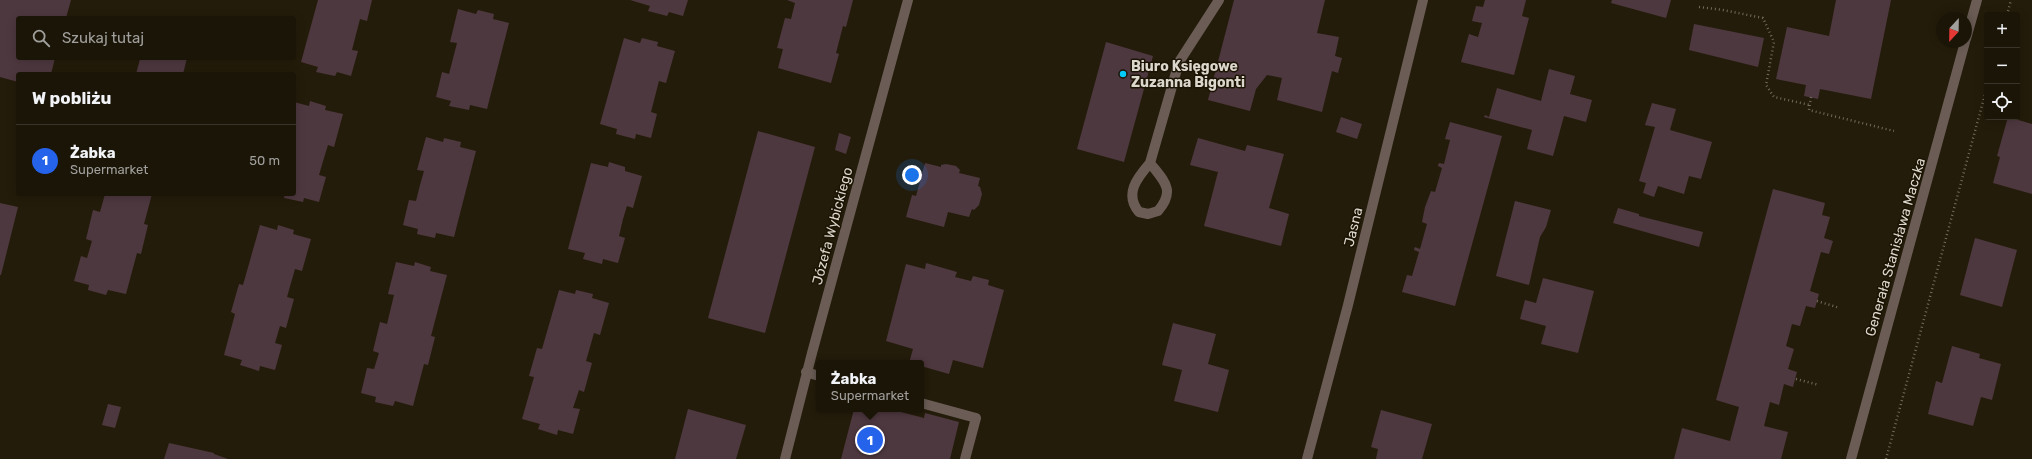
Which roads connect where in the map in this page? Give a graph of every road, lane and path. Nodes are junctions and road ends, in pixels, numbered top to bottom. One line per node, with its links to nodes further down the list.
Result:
1 (908, 0): 17 (street, Józefa Wybickiego)
2 (1219, 0): 14 (street)
3 (1423, 0): 24 (street, Jasna)
4 (1976, 0): 8 (street, Generała Stanisława Maczka)
5 (2011, 0): 7 (path)
6 (1698, 7): 12 (path)
7 (2007, 12)
8 (1972, 16)
9 (1964, 48): 25 (street, Generała Stanisława Maczka)
10 (1811, 97): 12 (path)
11 (1984, 98): 26 (path)
12 (1810, 105): 13 (path)
13 (1894, 131)
14 (1150, 163): 14 (street)
15 (1817, 301): 16 (path)
16 (1840, 308)
17 (806, 372): 18 (street); 22 (street, Józefa Wybickiego)
18 (816, 375)
19 (1796, 379): 20 (path)
20 (1819, 385)
21 (924, 405): 23 (street)
22 (784, 459)
23 (965, 459)
24 (1307, 459)
25 (1851, 459)
26 (1886, 459)

